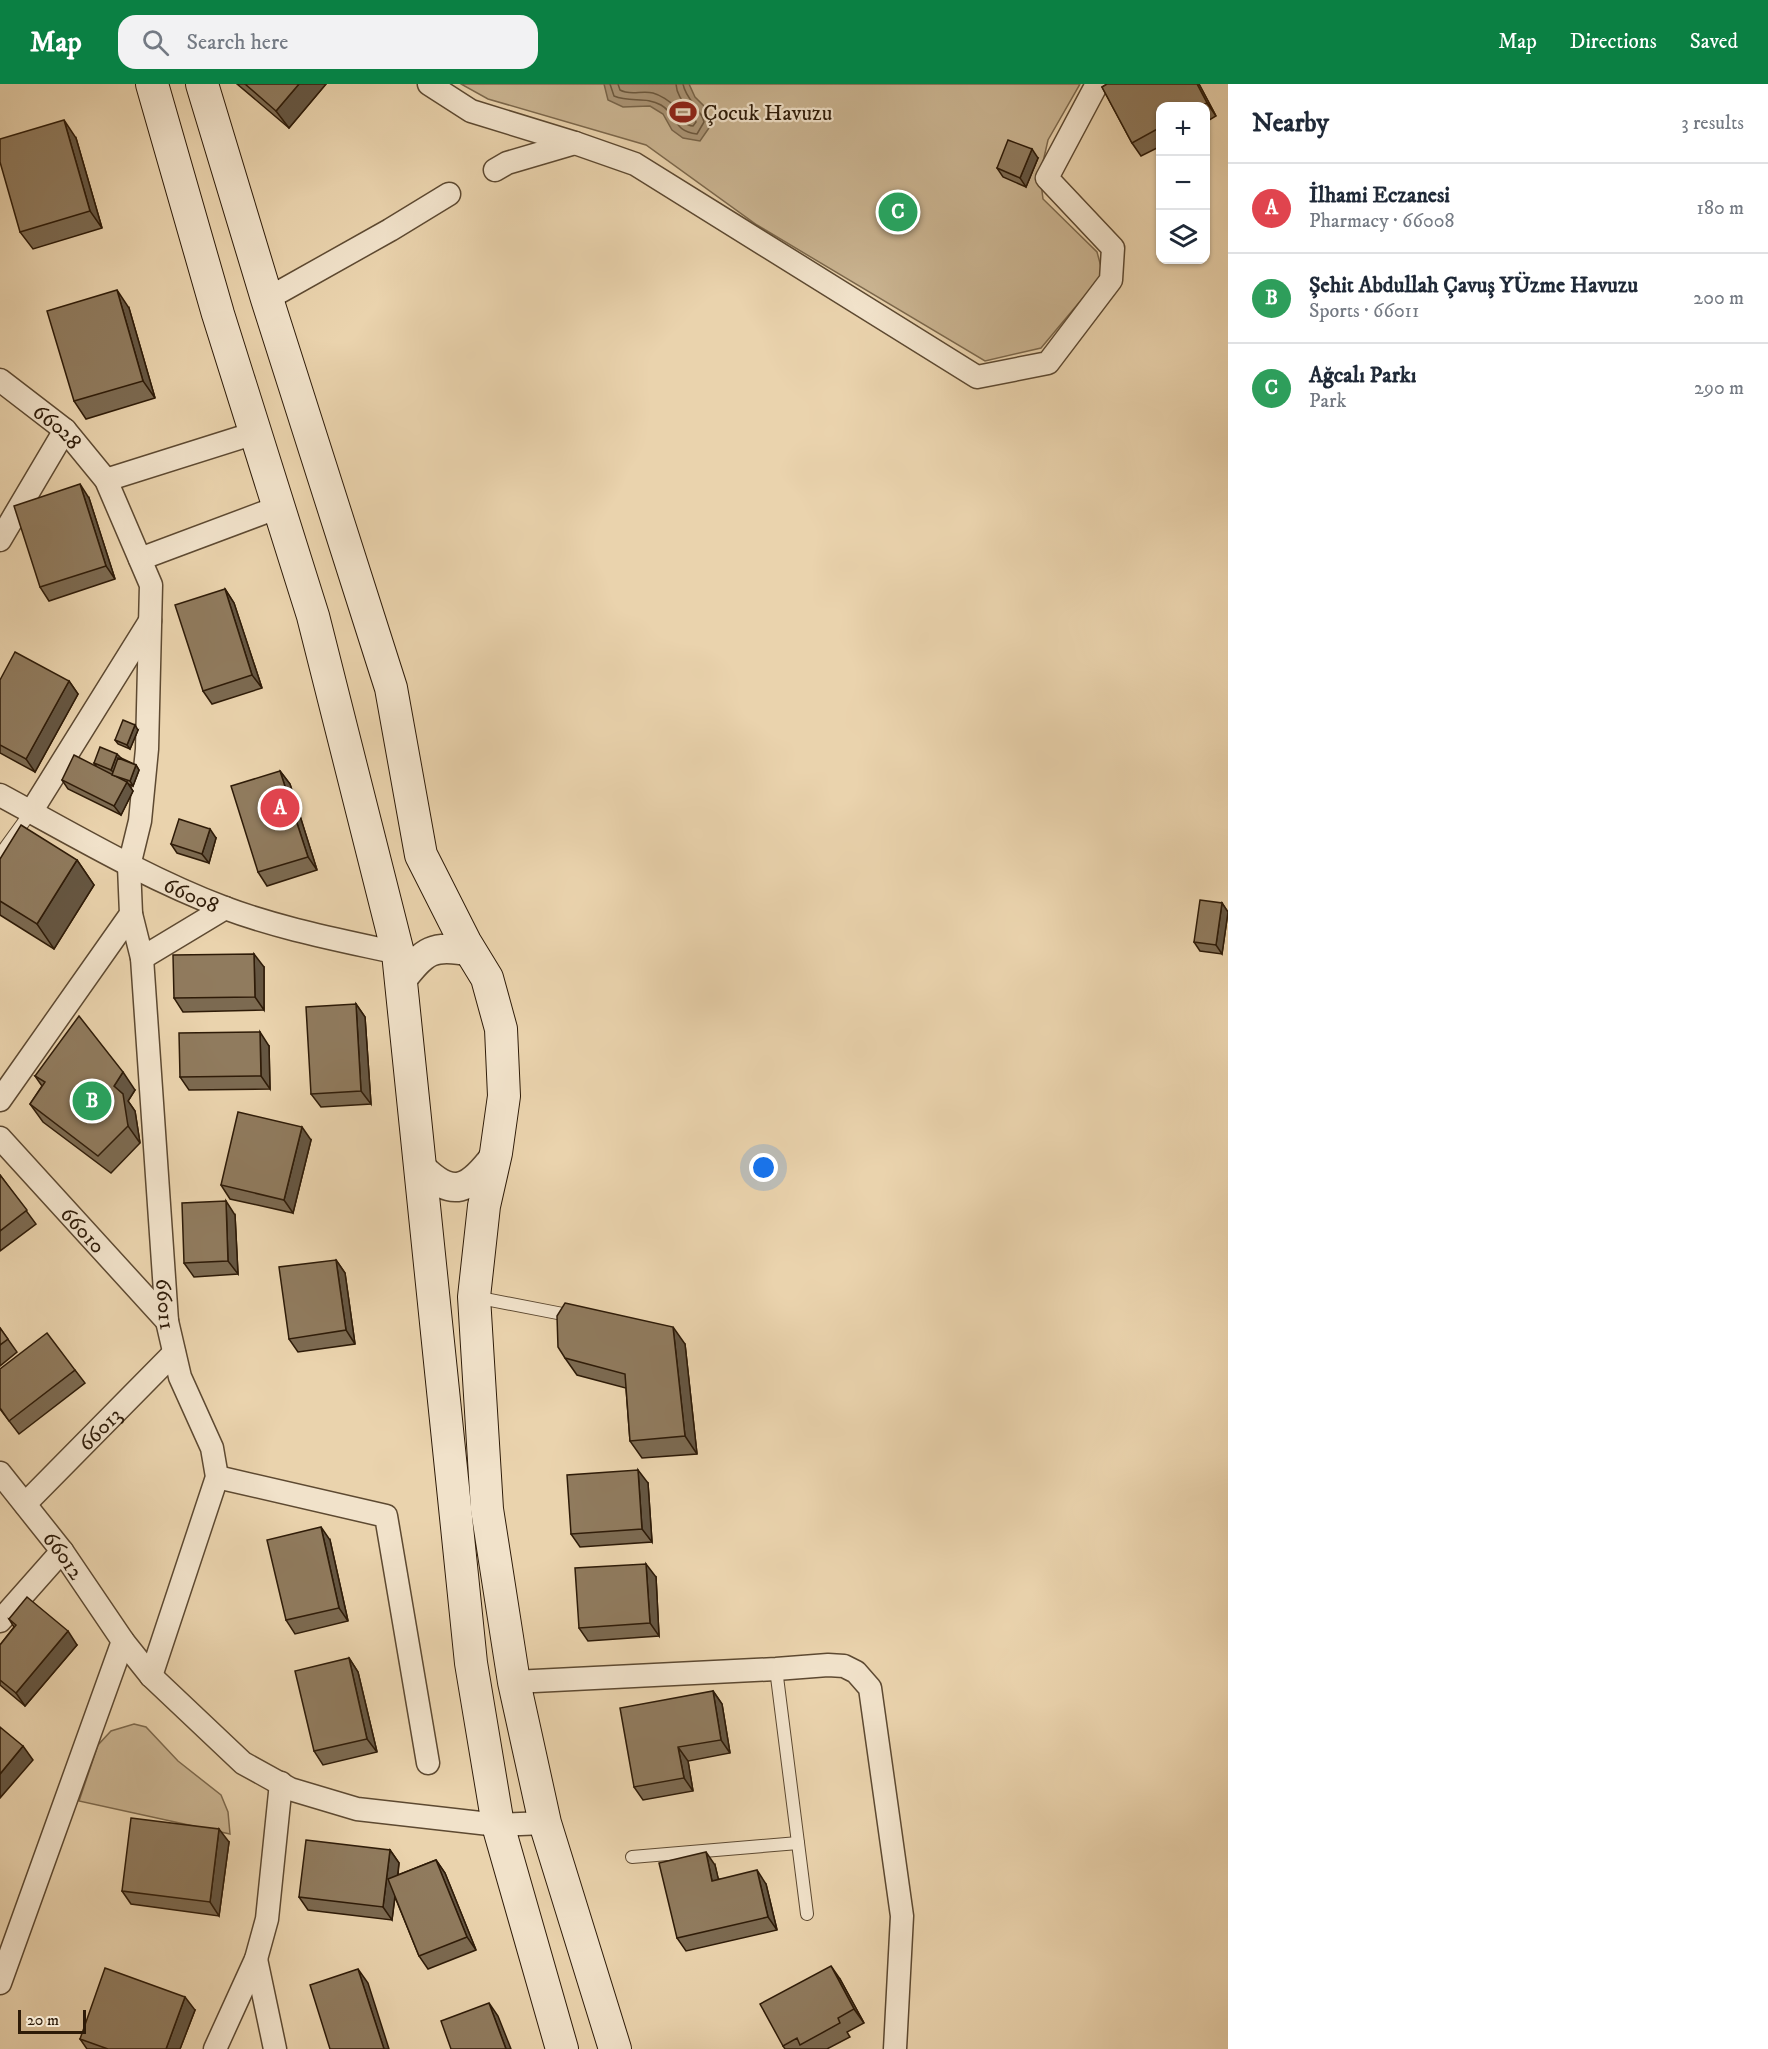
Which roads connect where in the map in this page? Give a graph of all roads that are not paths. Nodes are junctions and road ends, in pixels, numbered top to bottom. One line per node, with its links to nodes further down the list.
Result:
1 (152, 84): 11 (main road)
2 (202, 84): 8 (main road)
3 (429, 84): 5 (street)
4 (1097, 84): 5 (street)
5 (575, 143): 6 (street)
6 (495, 170)
7 (449, 194): 8 (street)
8 (267, 299): 23 (main road)
9 (0, 380): 10 (street, 66028)
10 (66, 430): 12 (street, 66028); 14 (street)
11 (255, 433): 12 (street); 13 (main road)
12 (106, 480): 15 (street, 66028)
13 (279, 507): 15 (street); 25 (main road)
14 (0, 540)
15 (140, 559): 16 (street, 66028)
16 (150, 621): 18 (street); 20 (street, 66011)
17 (0, 795): 18 (street, 66008)
18 (31, 812): 19 (lane); 20 (street, 66008)
19 (0, 855)
20 (129, 866): 21 (street, 66008); 22 (street, 66011)
21 (225, 908): 24 (street); 25 (street, 66008)
22 (131, 914): 24 (street, 66011); 26 (street)
23 (472, 952): 25 (street); 28 (main road)
24 (142, 958): 32 (street, 66011)
25 (399, 967): 29 (main road)
26 (0, 1100)
27 (0, 1138): 32 (street, 66010)
28 (495, 1156): 29 (street); 30 (main road)
29 (420, 1166): 46 (main road)
30 (474, 1297): 31 (lane); 42 (main road)
31 (589, 1319)
32 (167, 1321): 33 (street, 66011)
33 (174, 1353): 35 (street, 66011); 36 (street, 66013)
34 (0, 1473): 36 (street, 66012)
35 (217, 1477): 41 (street, 66011); 43 (street)
36 (25, 1504): 37 (street, 66012)
37 (62, 1551): 38 (street); 39 (street, 66012)
38 (0, 1621)
39 (123, 1641): 41 (street, 66012); 51 (street)
40 (776, 1669): 42 (street); 47 (lane); 56 (street)
41 (151, 1676): 44 (street, 66012)
42 (514, 1682): 45 (main road)
43 (428, 1762)
44 (281, 1783): 46 (street, 66012); 50 (street)
45 (545, 1823): 46 (street, 66012); 55 (main road)
46 (498, 1825): 54 (main road)
47 (798, 1843): 48 (lane); 49 (lane)
48 (632, 1857)
49 (807, 1914)
50 (256, 1959): 52 (street); 53 (street)
51 (0, 1983)
52 (214, 2049)
53 (275, 2049)
54 (562, 2049)
55 (615, 2049)
56 (895, 2049)

